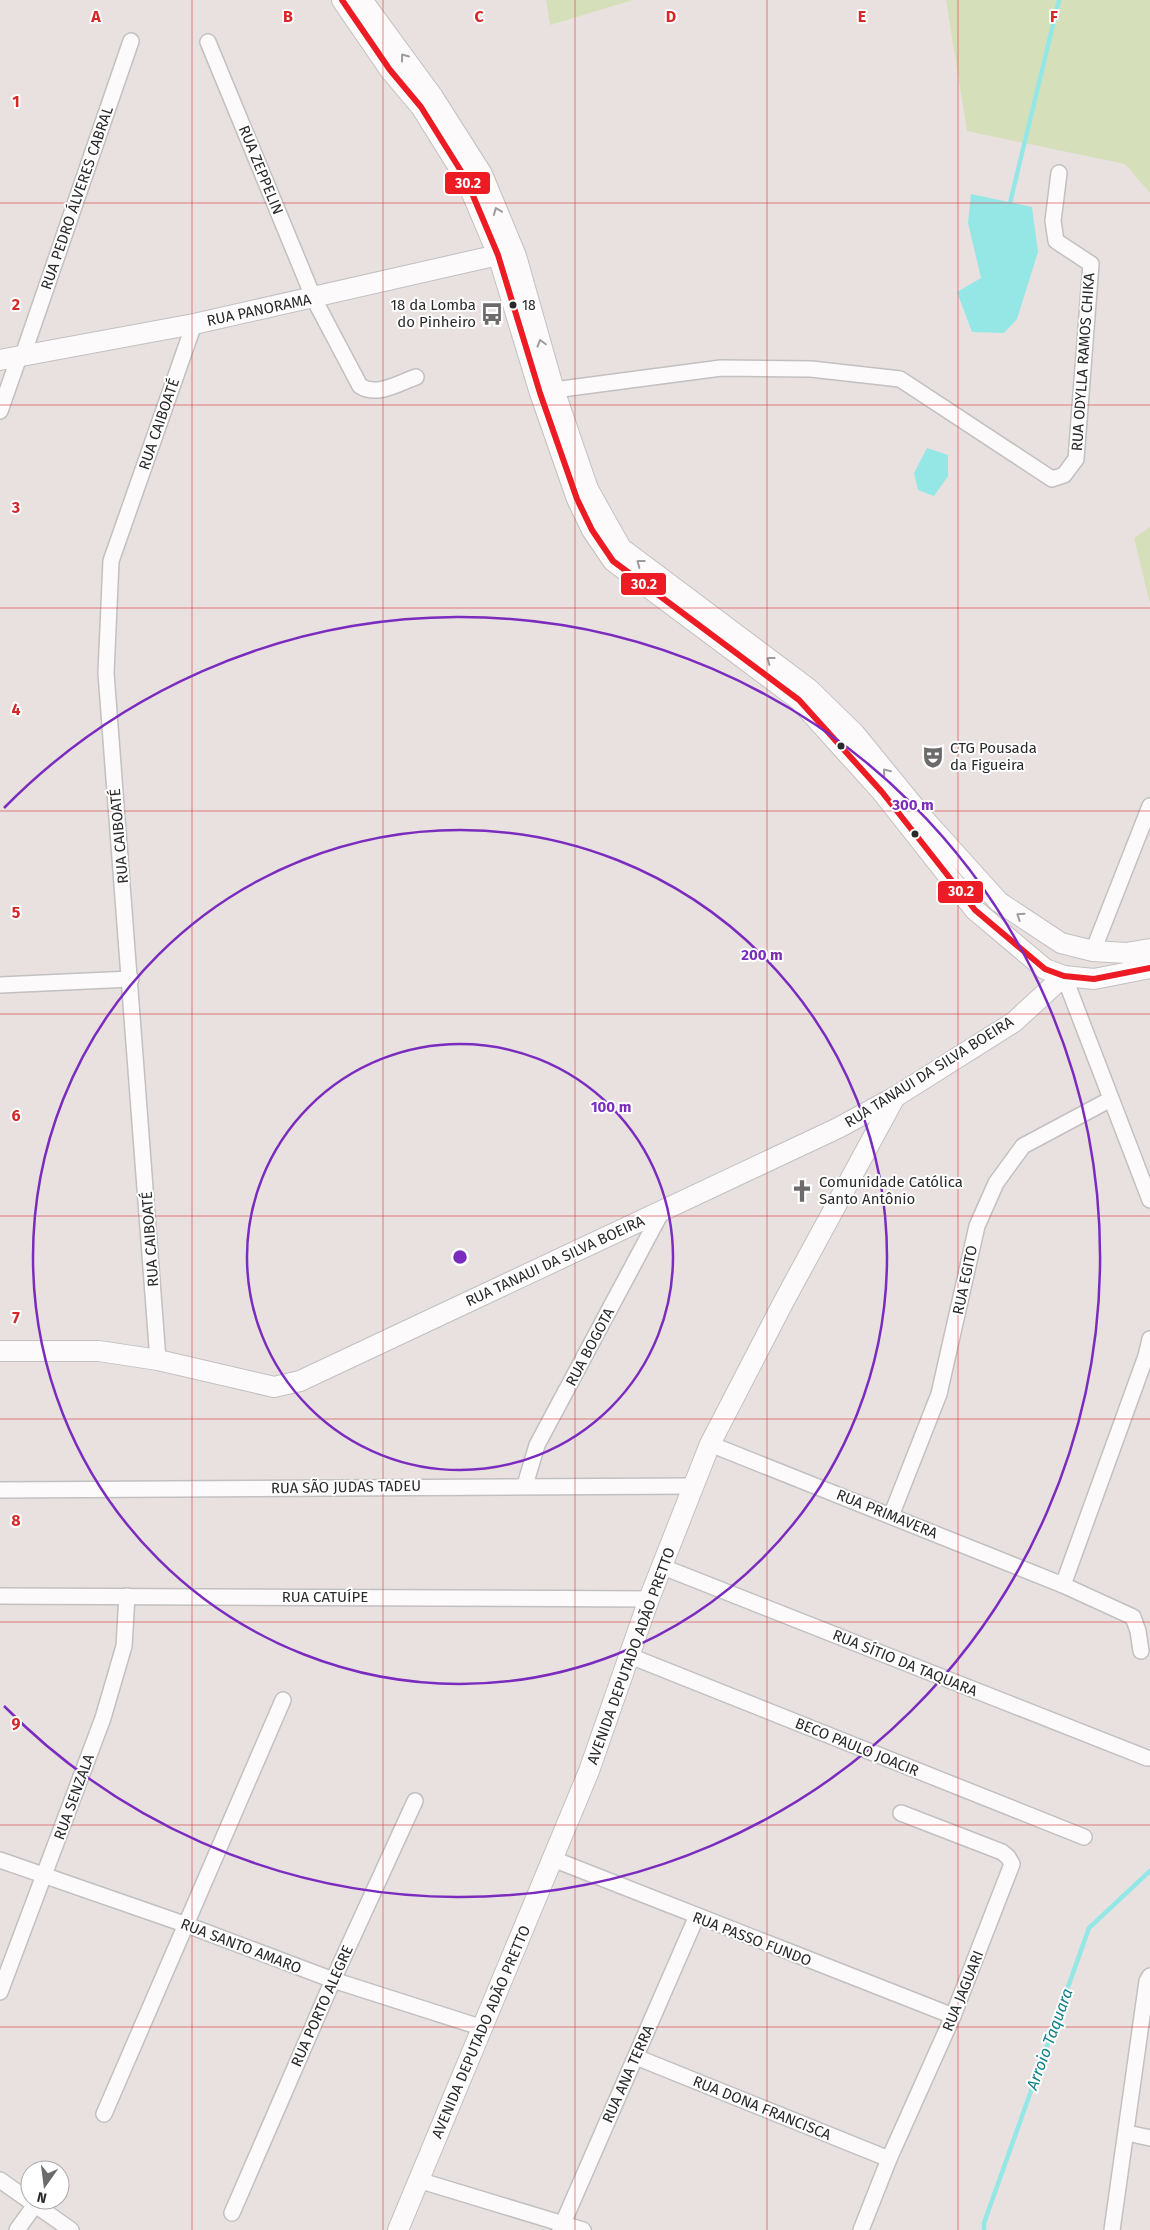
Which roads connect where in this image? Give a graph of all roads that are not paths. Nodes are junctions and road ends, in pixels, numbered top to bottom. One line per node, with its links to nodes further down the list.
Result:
1 (342, 0): 6 (street)
2 (362, 0): 6 (street, one-way to 2)
3 (131, 41): 9 (street, RUA PEDRO ÁLVERES CABRAL)
4 (208, 42): 7 (street, RUA ZEPPELIN)
5 (1059, 173): 11 (street, RUA ODYLLA RAMOS CHIKA)
6 (507, 255): 7 (street, RUA PANORAMA); 11 (street, one-way to 6); 18 (street)
7 (314, 299): 8 (street, RUA PANORAMA); 10 (street, RUA ZEPPELIN)
8 (194, 324): 9 (street, RUA PANORAMA); 19 (street, RUA CAIBOATÉ)
9 (14, 357): 12 (street, RUA PEDRO ÁLVERES CABRAL)
10 (416, 377)
11 (554, 390): 14 (street, one-way to 11)
12 (0, 411)
13 (1150, 806): 16 (street)
14 (1061, 943): 16 (street); 18 (street, RUA TANAUI DA SILVA BOEIRA)
15 (1150, 949): 16 (street)
16 (1093, 951): 20 (street)
17 (1150, 968): 20 (street)
18 (1054, 972): 20 (street); 22 (street, RUA TANAUI DA SILVA BOEIRA); 23 (street)
19 (131, 980): 21 (street); 28 (street, RUA CAIBOATÉ)
20 (1094, 980)
21 (0, 985)
22 (895, 1097): 25 (street, RUA TANAUI DA SILVA BOEIRA); 29 (street, AVENIDA DEPUTADO ADÃO PRETTO)
23 (1111, 1098): 24 (street); 33 (street, RUA EGITO)
24 (1150, 1200)
25 (662, 1211): 28 (street, RUA TANAUI DA SILVA BOEIRA); 30 (street, RUA BOGOTA)
26 (1150, 1339): 35 (street)
27 (0, 1351): 28 (street, RUA TANAUI DA SILVA BOEIRA)
28 (158, 1360)
29 (710, 1444): 31 (street, AVENIDA DEPUTADO ADÃO PRETTO); 33 (street, RUA PRIMAVERA)
30 (525, 1485): 31 (street, RUA SÃO JUDAS TADEU); 32 (street, RUA SÃO JUDAS TADEU)
31 (693, 1486): 34 (street, AVENIDA DEPUTADO ADÃO PRETTO)
32 (0, 1490)
33 (891, 1516): 35 (street, RUA PRIMAVERA)
34 (663, 1567): 38 (street, AVENIDA DEPUTADO ADÃO PRETTO); 42 (street, RUA SÍTIO DA TAQUARA)
35 (1063, 1585): 39 (street, RUA PRIMAVERA)
36 (0, 1596): 37 (street, RUA CATUÍPE)
37 (127, 1596): 38 (street, RUA CATUÍPE); 48 (street, RUA SENZALA)
38 (650, 1599): 40 (street, AVENIDA DEPUTADO ADÃO PRETTO)
39 (1141, 1651)
40 (630, 1656): 45 (street, BECO PAULO JOACIR); 46 (street, AVENIDA DEPUTADO ADÃO PRETTO)
41 (283, 1700): 50 (street)
42 (1147, 1758)
43 (416, 1800): 52 (street, RUA PORTO ALEGRE)
44 (901, 1813): 54 (street, RUA JAGUARI)
45 (1084, 1837)
46 (552, 1859): 49 (street, RUA PASSO FUNDO); 55 (street, AVENIDA DEPUTADO ADÃO PRETTO)
47 (0, 1860): 48 (street, RUA SANTO AMARO)
48 (45, 1876): 50 (street, RUA SANTO AMARO); 53 (street, RUA SENZALA)
49 (696, 1918): 54 (street, RUA PASSO FUNDO); 56 (street, RUA ANA TERRA)
50 (187, 1926): 52 (street, RUA SANTO AMARO); 57 (street)
51 (1150, 1976): 58 (street)
52 (333, 1980): 55 (street, RUA SANTO AMARO); 66 (street, RUA PORTO ALEGRE)
53 (0, 1992)
54 (953, 2016): 60 (street, RUA JAGUARI)
55 (483, 2028): 62 (street, AVENIDA DEPUTADO ADÃO PRETTO)
56 (636, 2057): 60 (street, RUA DONA FRANCISCA); 67 (street, RUA ANA TERRA)
57 (104, 2114)
58 (1127, 2133): 59 (street); 73 (street)
59 (1150, 2138)
60 (889, 2159): 72 (street, RUA JAGUARI)
61 (0, 2180): 63 (street)
62 (418, 2180): 67 (street); 70 (street, AVENIDA DEPUTADO ADÃO PRETTO)
63 (20, 2194)
64 (31, 2210): 68 (street)
65 (42, 2210): 69 (street)
66 (232, 2213)
67 (562, 2227): 71 (street)
68 (17, 2230)
69 (71, 2230)
70 (398, 2230)
71 (583, 2230)
72 (861, 2230)
73 (1112, 2230)

